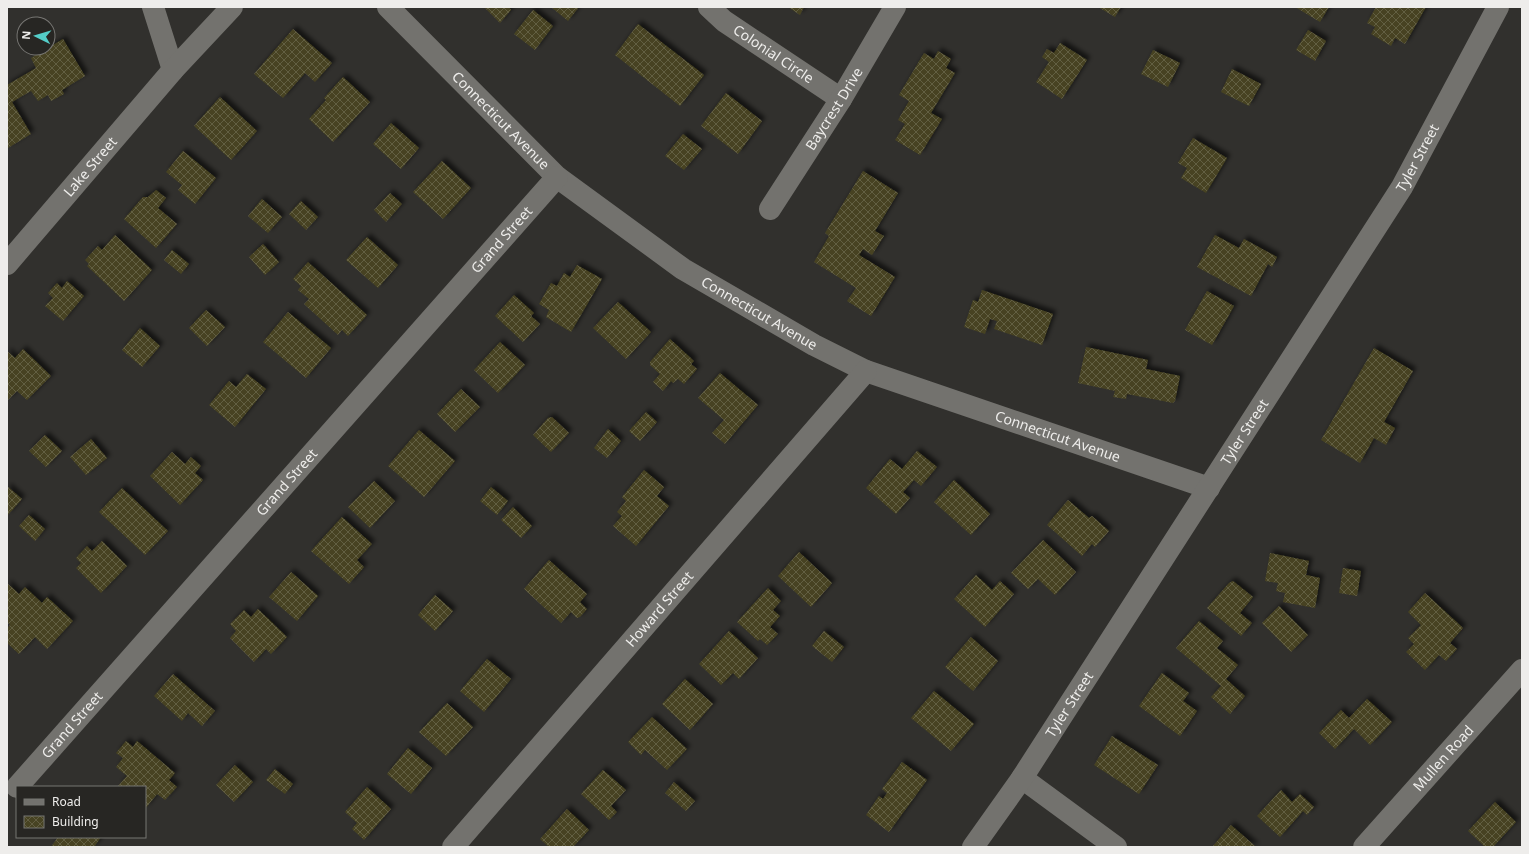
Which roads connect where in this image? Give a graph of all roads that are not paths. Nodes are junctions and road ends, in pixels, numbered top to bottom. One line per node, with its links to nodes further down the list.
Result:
1 (153, 7): 7 (street)
2 (232, 7): 7 (street, Lake Street)
3 (388, 7): 9 (street, Connecticut Avenue)
4 (709, 7): 8 (street, Colonial Circle)
5 (895, 7): 8 (street, Baycrest Drive)
6 (1498, 7): 13 (street, Tyler Street)
7 (173, 70): 11 (street, Lake Street)
8 (841, 99): 10 (street, Baycrest Drive)
9 (557, 177): 12 (street, Connecticut Avenue); 16 (street, Grand Street)
10 (770, 209)
11 (7, 264)
12 (866, 371): 13 (street, Connecticut Avenue); 19 (street, Howard Street)
13 (1209, 488): 15 (street, Tyler Street)
14 (1522, 670): 22 (street, Mullen Road)
15 (1022, 778): 20 (street, Tyler Street); 21 (street)
16 (18, 786)
17 (16, 788): 18 (street, Grand Street)
18 (7, 798)
19 (453, 847)
20 (973, 847)
21 (1116, 847)
22 (1364, 847)

